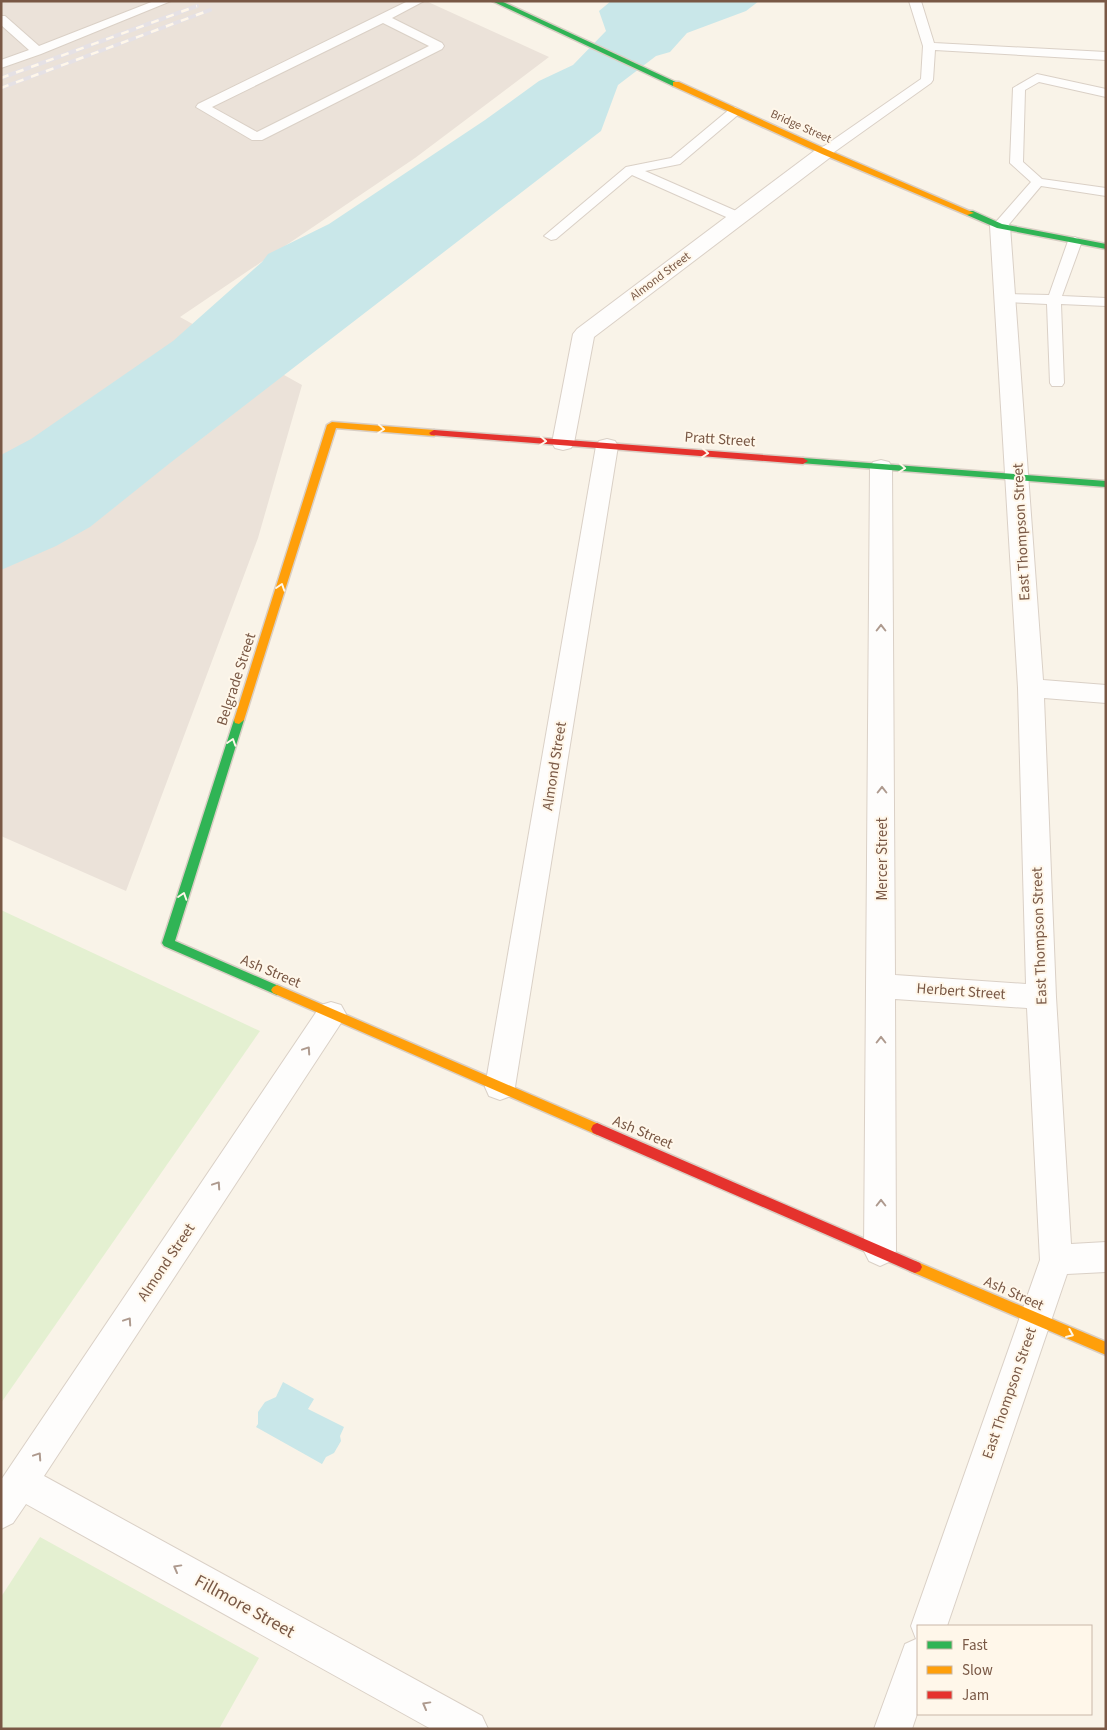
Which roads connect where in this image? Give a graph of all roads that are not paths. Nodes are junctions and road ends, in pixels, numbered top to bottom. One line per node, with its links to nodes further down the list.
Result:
1 (165, 1): 8 (lane)
2 (418, 1): 5 (lane)
3 (494, 1): 12 (street, Bridge Street)
4 (915, 1): 7 (lane)
5 (383, 18): 5 (lane)
6 (1, 19): 8 (lane)
7 (929, 46): 9 (lane); 13 (lane)
8 (37, 51): 10 (lane)
9 (1106, 56)
10 (1, 64)
11 (1106, 93): 15 (lane)
12 (735, 111): 13 (street, Bridge Street); 14 (lane)
13 (825, 152): 17 (street, Almond Street); 18 (street, Bridge Street)
14 (631, 170): 17 (lane); 19 (lane)
15 (1038, 182): 16 (lane); 18 (lane)
16 (1106, 192)
17 (738, 217): 27 (street, Almond Street)
18 (1000, 226): 20 (street, Bridge Street); 22 (street, East Thompson Street)
19 (551, 236)
20 (1075, 241): 21 (street, Bridge Street); 23 (lane)
21 (1106, 247)
22 (1005, 298): 23 (lane); 30 (street, East Thompson Street)
23 (1054, 300): 24 (lane); 25 (lane)
24 (1106, 302)
25 (1057, 383)
26 (332, 425): 27 (street, Pratt Street, one-way to 27); 34 (street, Belgrade Street, one-way to 26)
27 (562, 442): 28 (street, Pratt Street)
28 (607, 446): 29 (street, Pratt Street, one-way to 29); 38 (street, Almond Street)
29 (881, 467): 30 (street, Pratt Street, one-way to 30); 35 (street, Mercer Street, one-way to 29)
30 (1018, 477): 31 (street, Pratt Street); 32 (street, East Thompson Street)
31 (1106, 484)
32 (1031, 688): 33 (street); 36 (street, East Thompson Street)
33 (1106, 694)
34 (168, 943): 37 (street, Ash Street)
35 (882, 986): 36 (street, Herbert Street); 39 (street, Mercer Street, one-way to 35)
36 (1041, 996): 41 (street, East Thompson Street)
37 (331, 1014): 38 (street, Ash Street); 44 (street, Almond Street, one-way to 37)
38 (500, 1087): 39 (street, Ash Street)
39 (880, 1252): 42 (street, Ash Street)
40 (1106, 1257): 41 (street)
41 (1056, 1260): 42 (street, East Thompson Street)
42 (1035, 1319): 43 (street, Ash Street, one-way to 43); 45 (street, East Thompson Street)
43 (1106, 1349)
44 (11, 1497): 47 (street, Fillmore Street, one-way to 44)
45 (929, 1625)
46 (917, 1660): 48 (street)
47 (469, 1729)
48 (893, 1729)

